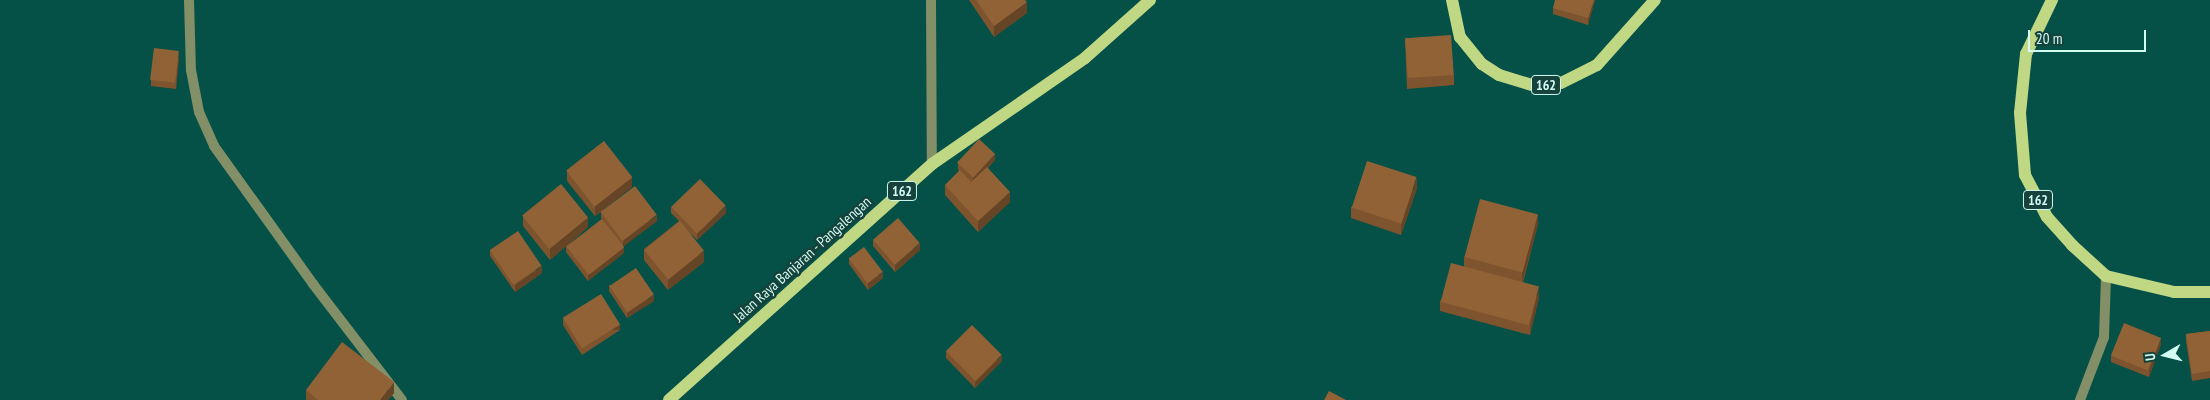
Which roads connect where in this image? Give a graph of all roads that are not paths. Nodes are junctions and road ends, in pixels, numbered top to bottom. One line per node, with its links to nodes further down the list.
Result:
1 (189, 0): 10 (street)
2 (931, 0): 7 (street)
3 (1150, 0): 7 (main road, Jalan Raya Banjaran - Pangalengan / 162)
4 (1452, 0): 5 (main road, 162)
5 (1655, 0)
6 (2052, 0): 8 (main road, 162)
7 (932, 164): 11 (main road, Jalan Raya Banjaran - Pangalengan / 162)
8 (2106, 276): 9 (main road, 162); 12 (street)
9 (2210, 292)
10 (402, 400)
11 (668, 400)
12 (2080, 400)

